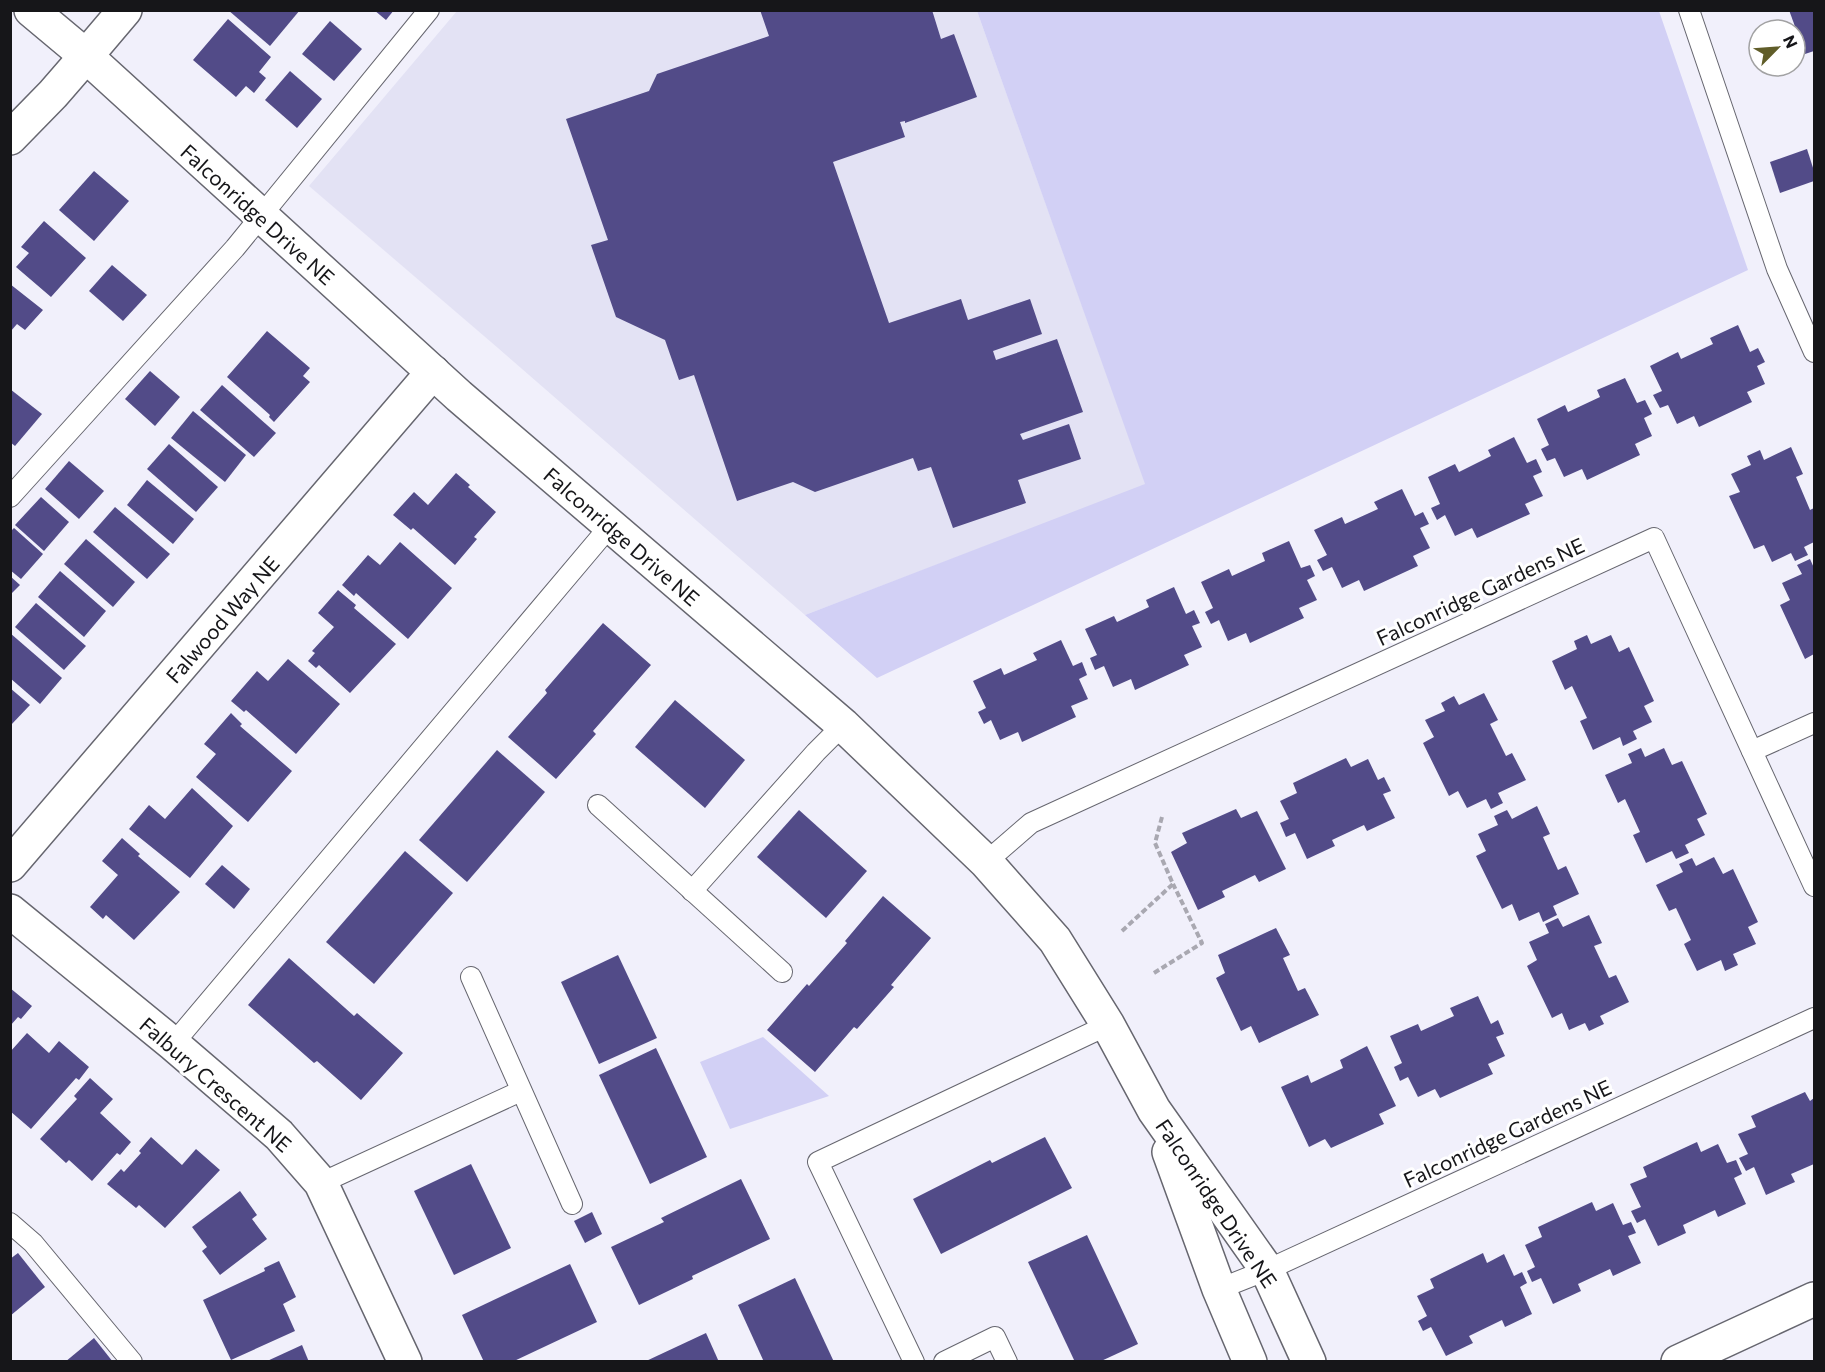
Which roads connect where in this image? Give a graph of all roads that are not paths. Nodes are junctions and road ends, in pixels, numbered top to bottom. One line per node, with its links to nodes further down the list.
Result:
1 (31, 10): 5 (street, Falconridge Drive NE)
2 (125, 10): 5 (street)
3 (429, 10): 7 (lane)
4 (1689, 10): 8 (lane)
5 (86, 56): 6 (street); 7 (street, Falconridge Drive NE)
6 (10, 138)
7 (261, 217): 9 (street, Falconridge Drive NE); 10 (lane)
8 (1815, 352)
9 (433, 372): 11 (street, Falconridge Drive NE); 17 (street, Falwood Way NE)
10 (10, 497)
11 (610, 526): 13 (street, Falconridge Drive NE); 25 (lane)
12 (1815, 723): 14 (lane)
13 (843, 725): 16 (street, Falconridge Drive NE); 19 (lane)
14 (1752, 752): 16 (lane, Falconridge Gardens NE); 18 (lane, Falconridge Gardens NE)
15 (598, 805): 19 (lane)
16 (986, 862): 24 (street, Falconridge Drive NE)
17 (10, 865)
18 (1815, 886)
19 (692, 891): 21 (lane)
20 (10, 911): 25 (street, Falbury Crescent NE)
21 (782, 972)
22 (471, 977): 26 (lane)
23 (1815, 1018): 31 (lane, Falconridge Gardens NE)
24 (1108, 1025): 27 (street, Falconridge Drive NE); 36 (lane)
25 (173, 1044): 28 (street, Falbury Crescent NE)
26 (521, 1091): 28 (lane); 29 (lane)
27 (1154, 1110): 31 (street, Falconridge Drive NE); 32 (street, Falconridge Drive NE)
28 (321, 1183): 35 (street, Falbury Crescent NE)
29 (572, 1204)
30 (10, 1223): 34 (lane)
31 (1267, 1270): 32 (lane, Falconridge Gardens NE); 40 (street, Falconridge Drive NE)
32 (1219, 1290): 39 (street, Falconridge Drive NE)
33 (1815, 1299): 41 (street)
34 (132, 1362)
35 (405, 1362)
36 (914, 1362)
37 (944, 1362): 38 (lane)
38 (1007, 1362)
39 (1250, 1362)
40 (1310, 1362)
41 (1678, 1362)

